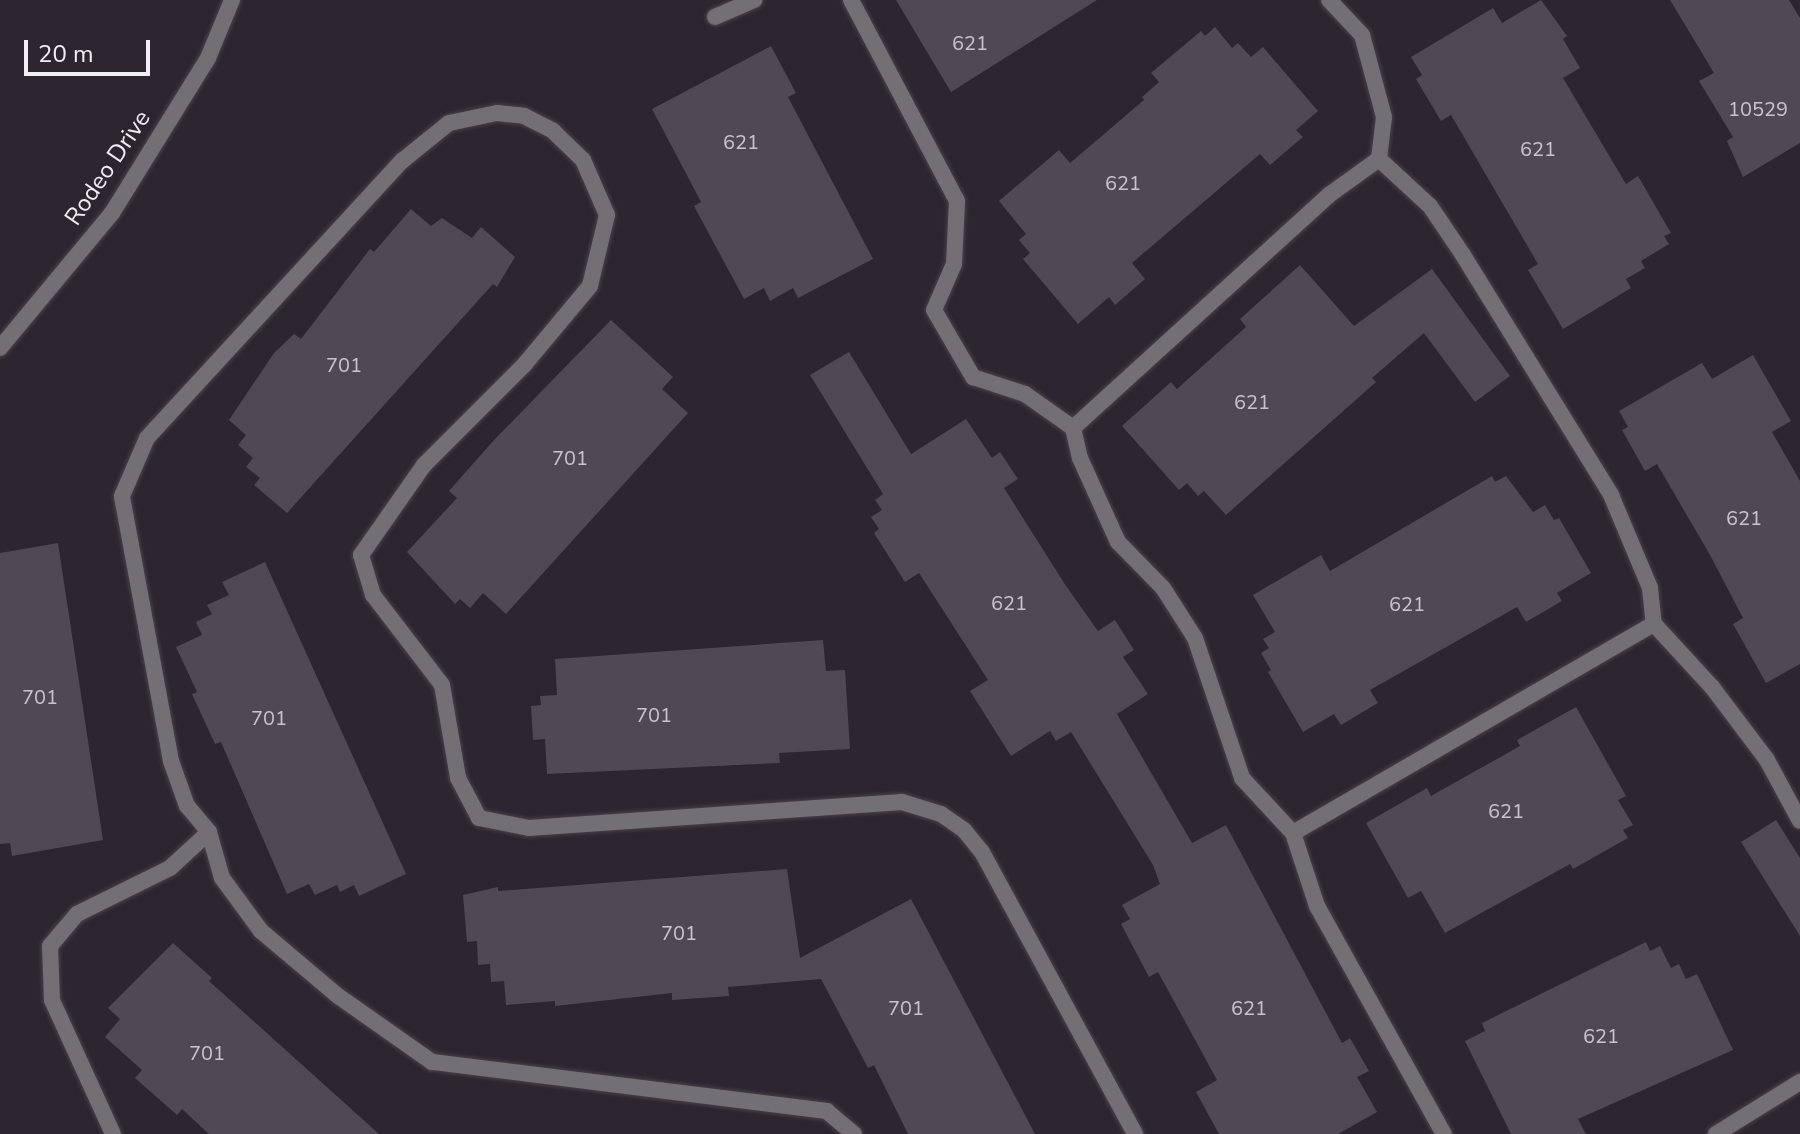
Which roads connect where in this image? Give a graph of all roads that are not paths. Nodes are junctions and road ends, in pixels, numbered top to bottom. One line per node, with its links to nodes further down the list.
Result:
1 (232, 0): 7 (street, Rodeo Drive)
2 (754, 0): 5 (street)
3 (851, 0): 8 (street)
4 (1329, 0): 6 (street)
5 (715, 17)
6 (1379, 159): 8 (street); 9 (street)
7 (0, 348)
8 (1073, 428): 12 (street)
9 (1654, 624): 10 (street); 12 (street)
10 (1800, 821)
11 (209, 832): 14 (street); 15 (street); 16 (street)
12 (1293, 833): 17 (street)
13 (1800, 1082): 18 (street)
14 (113, 1134)
15 (854, 1134)
16 (1135, 1134)
17 (1444, 1134)
18 (1716, 1134)

